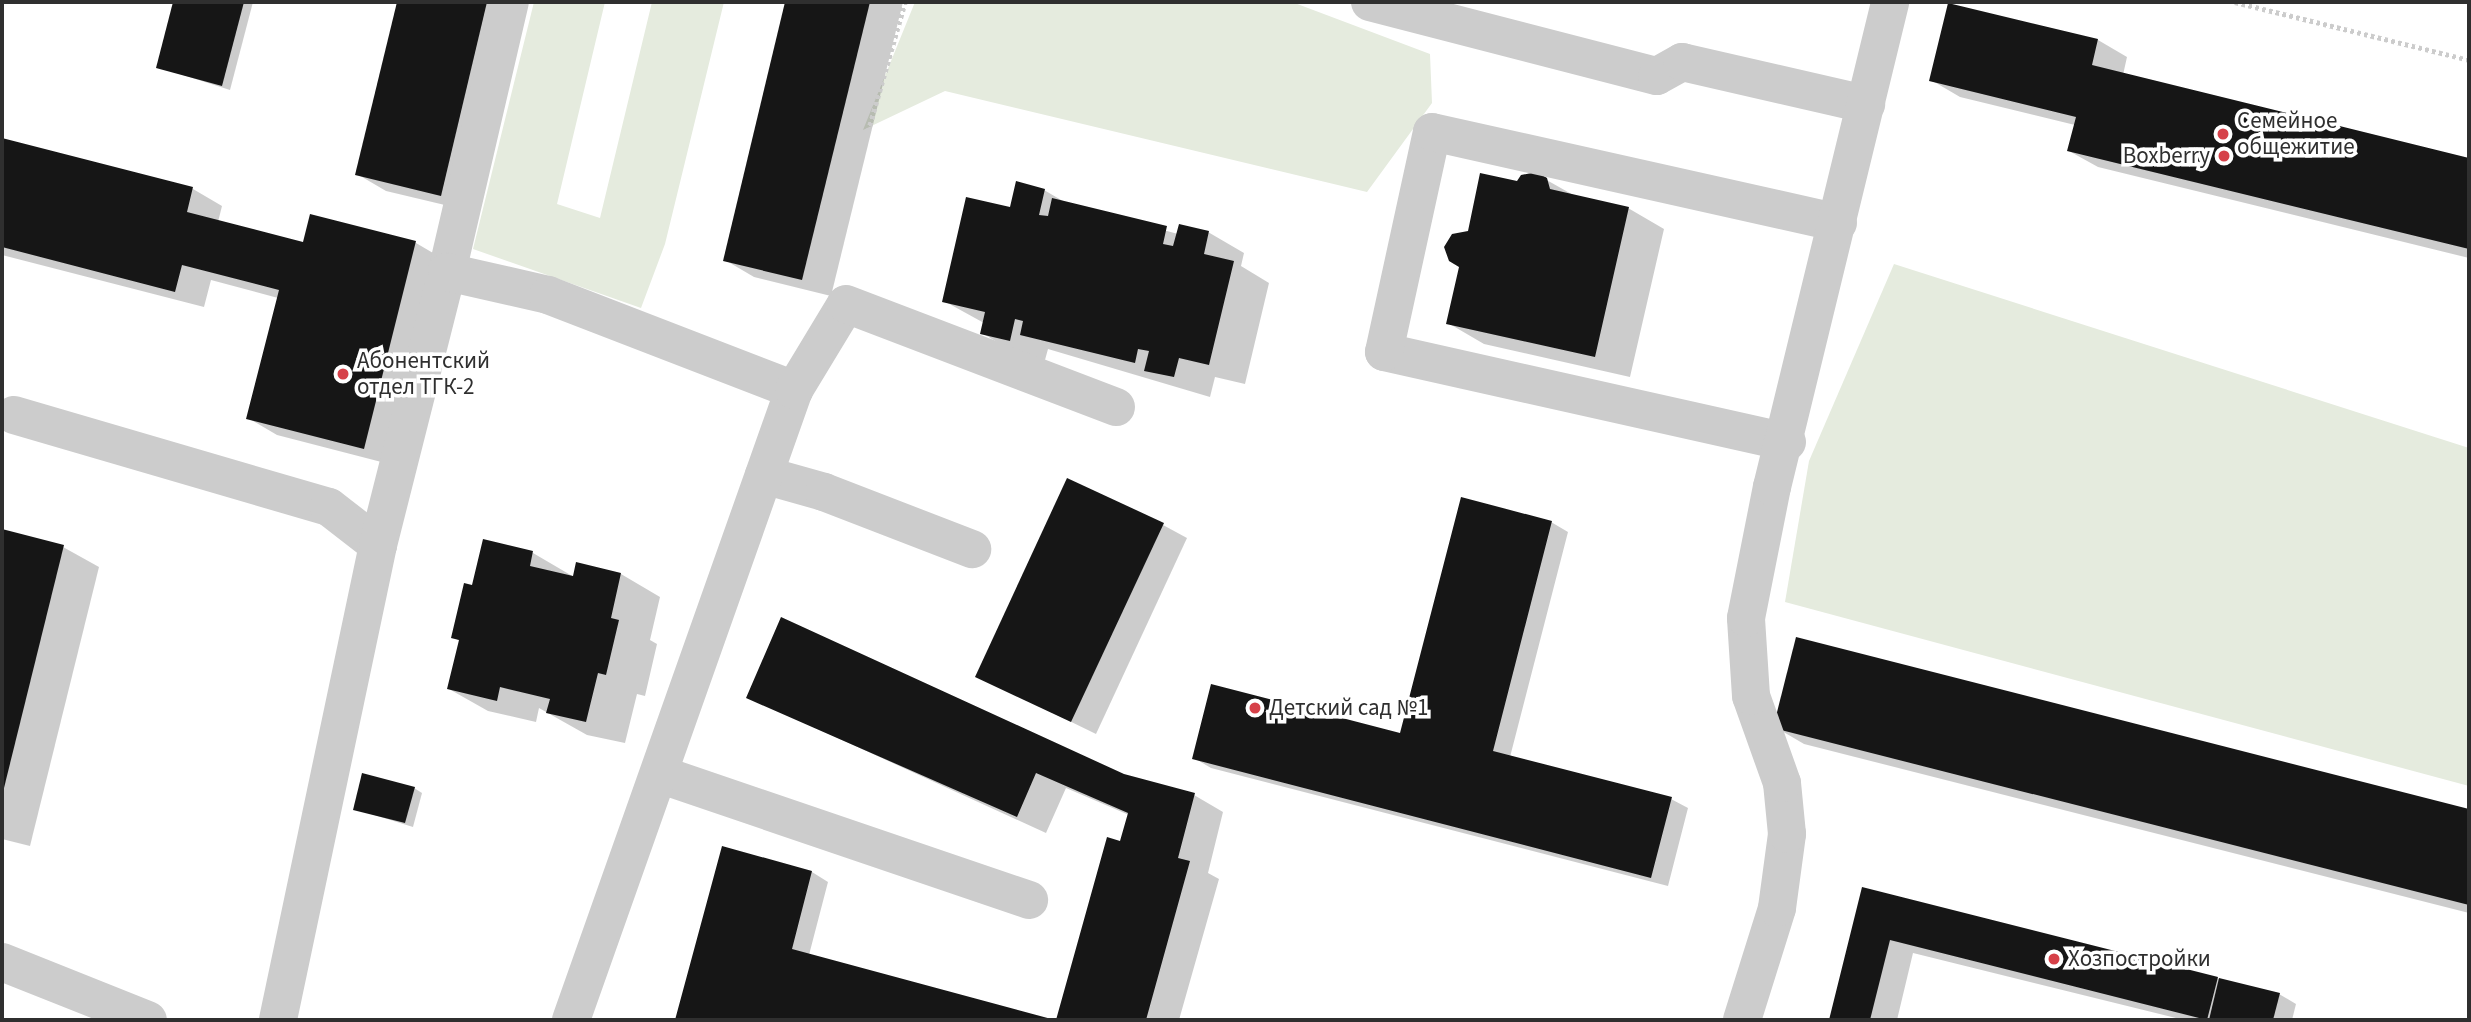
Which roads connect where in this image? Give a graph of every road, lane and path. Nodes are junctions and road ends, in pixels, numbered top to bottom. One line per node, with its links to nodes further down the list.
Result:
1 (510, 2): 10 (street)
2 (905, 2): 9 (path)
3 (1370, 2): 7 (street)
4 (1890, 2): 7 (street)
5 (2235, 2): 6 (path)
6 (2469, 60)
7 (1866, 104): 8 (street)
8 (1838, 223): 14 (street); 14 (street)
9 (829, 269)
10 (447, 272): 11 (street); 16 (street)
11 (794, 390): 12 (street); 15 (street)
12 (1116, 407)
13 (14, 415): 16 (street)
14 (1787, 442): 24 (street)
15 (764, 475): 17 (street); 18 (street)
16 (378, 545): 22 (street)
17 (972, 549)
18 (659, 774): 19 (street); 23 (street)
19 (1029, 900)
20 (2, 962): 21 (street)
21 (148, 1020)
22 (278, 1020)
23 (571, 1020)
24 (1742, 1020)

